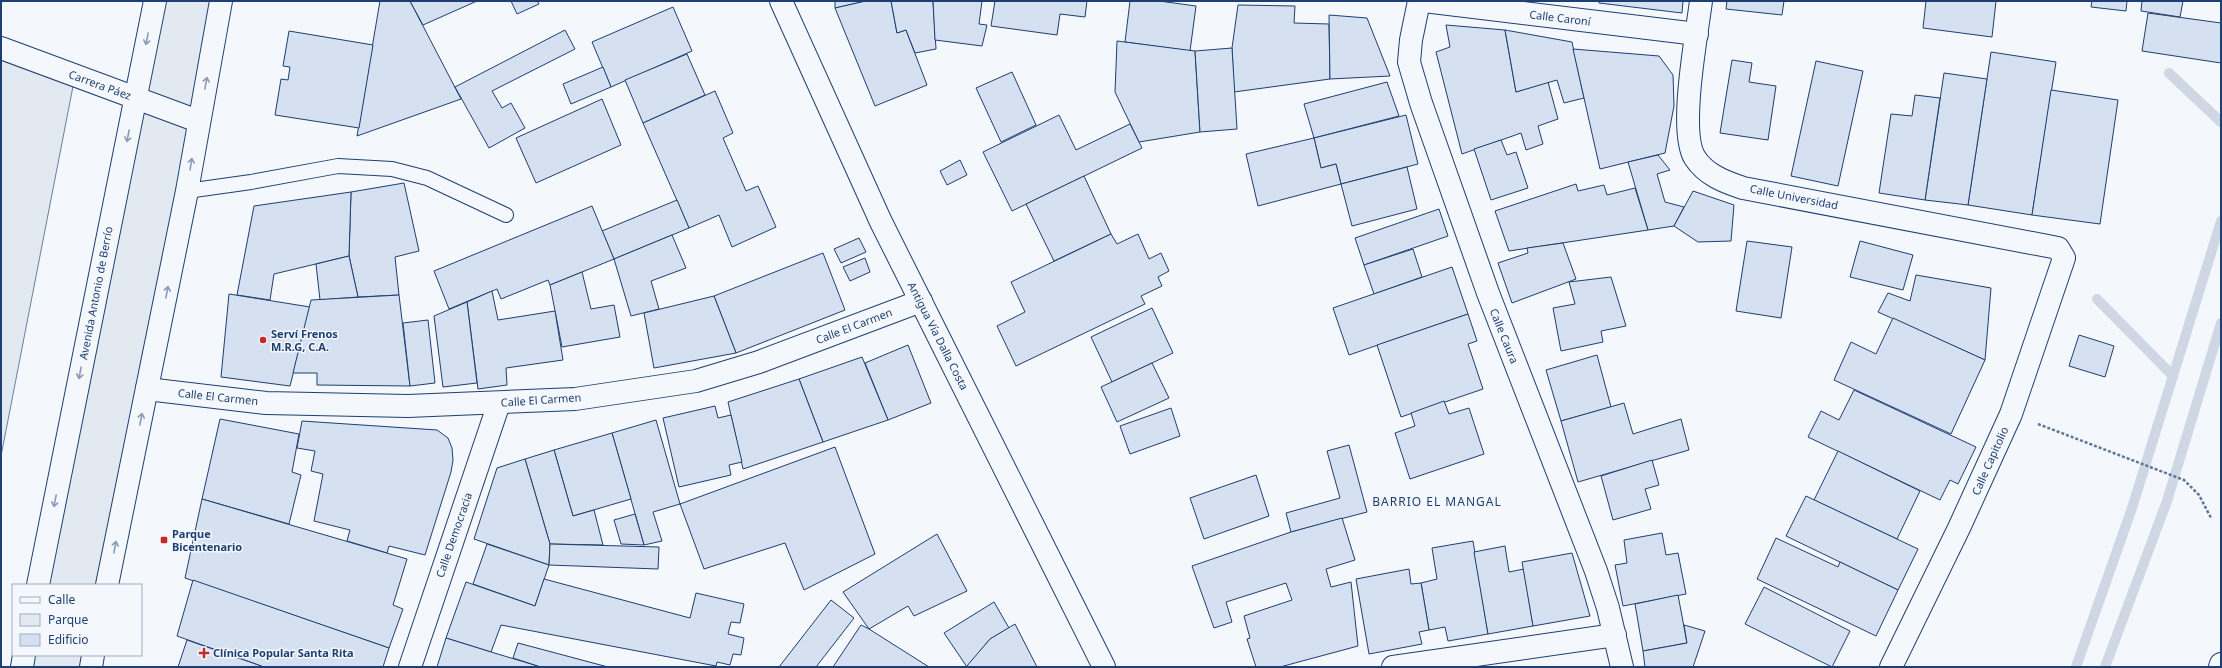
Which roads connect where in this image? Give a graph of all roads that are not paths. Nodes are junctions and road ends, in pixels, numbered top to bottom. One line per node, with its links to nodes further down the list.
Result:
1 (154, 1): 9 (main road, Avenida Antonio de Berrío, one-way to 9)
2 (221, 1): 10 (main road, one-way to 2)
3 (781, 1): 14 (main road, Antigua Vía Dalla Costa)
4 (1419, 1): 19 (main road, Calle Caura)
5 (1424, 1): 7 (main road, Calle Caroní)
6 (1701, 1): 7 (main road, Calle Universidad)
7 (1697, 34): 13 (main road, Calle Universidad)
8 (1, 48): 9 (main road, Carrera Páez)
9 (135, 98): 10 (main road, Carrera Páez); 17 (main road, Avenida Antonio de Berrío, one-way to 17)
10 (198, 121): 11 (main road, one-way to 10)
11 (187, 191): 12 (lane); 15 (main road, one-way to 11)
12 (506, 215)
13 (2058, 248): 29 (main road, Calle Capitolio)
14 (921, 301): 16 (main road, Calle El Carmen); 26 (main road, Antigua Vía Dalla Costa)
15 (147, 389): 16 (main road, Calle El Carmen); 18 (main road, one-way to 15)
16 (499, 403): 25 (main road, Calle Democracia)
17 (38, 584)
18 (107, 584)
19 (1615, 635): 27 (main road); 28 (main road, Calle Caura)
20 (24, 656): 23 (main road)
21 (93, 656): 24 (main road)
22 (2221, 664): 30 (main road)
23 (22, 667)
24 (91, 667)
25 (410, 667)
26 (1104, 667)
27 (1393, 667)
28 (1622, 667)
29 (1891, 667)
30 (2220, 667)

